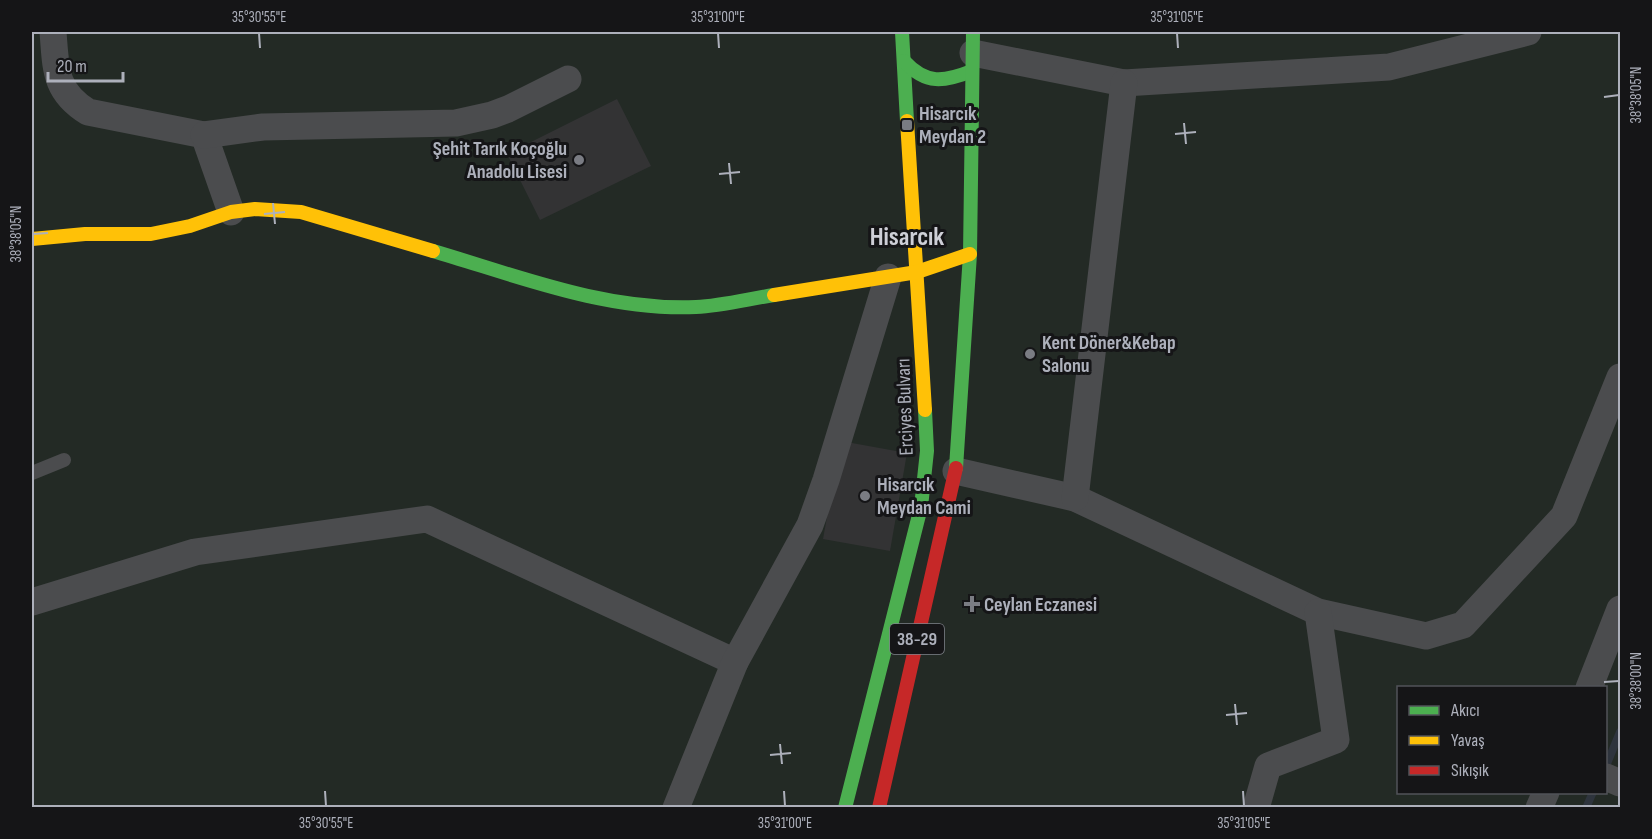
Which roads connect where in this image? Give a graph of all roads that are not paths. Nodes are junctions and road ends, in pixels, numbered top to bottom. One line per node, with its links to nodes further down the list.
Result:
1 (53, 32): 8 (street)
2 (902, 32): 5 (main road, Erciyes Bulvarı)
3 (1528, 32): 7 (street)
4 (973, 52): 5 (main road); 7 (street); 11 (main road, 38-29)
5 (904, 61): 12 (main road, Erciyes Bulvarı)
6 (568, 79): 8 (street)
7 (1124, 83): 18 (street)
8 (204, 135): 9 (street)
9 (231, 212): 10 (main road); 13 (main road)
10 (32, 239)
11 (970, 254): 12 (main road); 16 (main road, 38-29)
12 (917, 272): 13 (main road); 26 (main road, Erciyes Bulvarı / 38-29)
13 (888, 277): 22 (street)
14 (1620, 377): 21 (street)
15 (64, 460): 17 (lane)
16 (956, 471): 18 (street); 27 (main road, 38-29)
17 (32, 473)
18 (1075, 498): 21 (street)
19 (32, 602): 22 (street)
20 (1620, 609): 23 (street)
21 (1318, 612): 28 (street)
22 (735, 662): 25 (street)
23 (1589, 686)
24 (1613, 784): 29 (street)
25 (676, 807)
26 (845, 807)
27 (879, 807)
28 (1256, 807)
29 (1617, 807)

